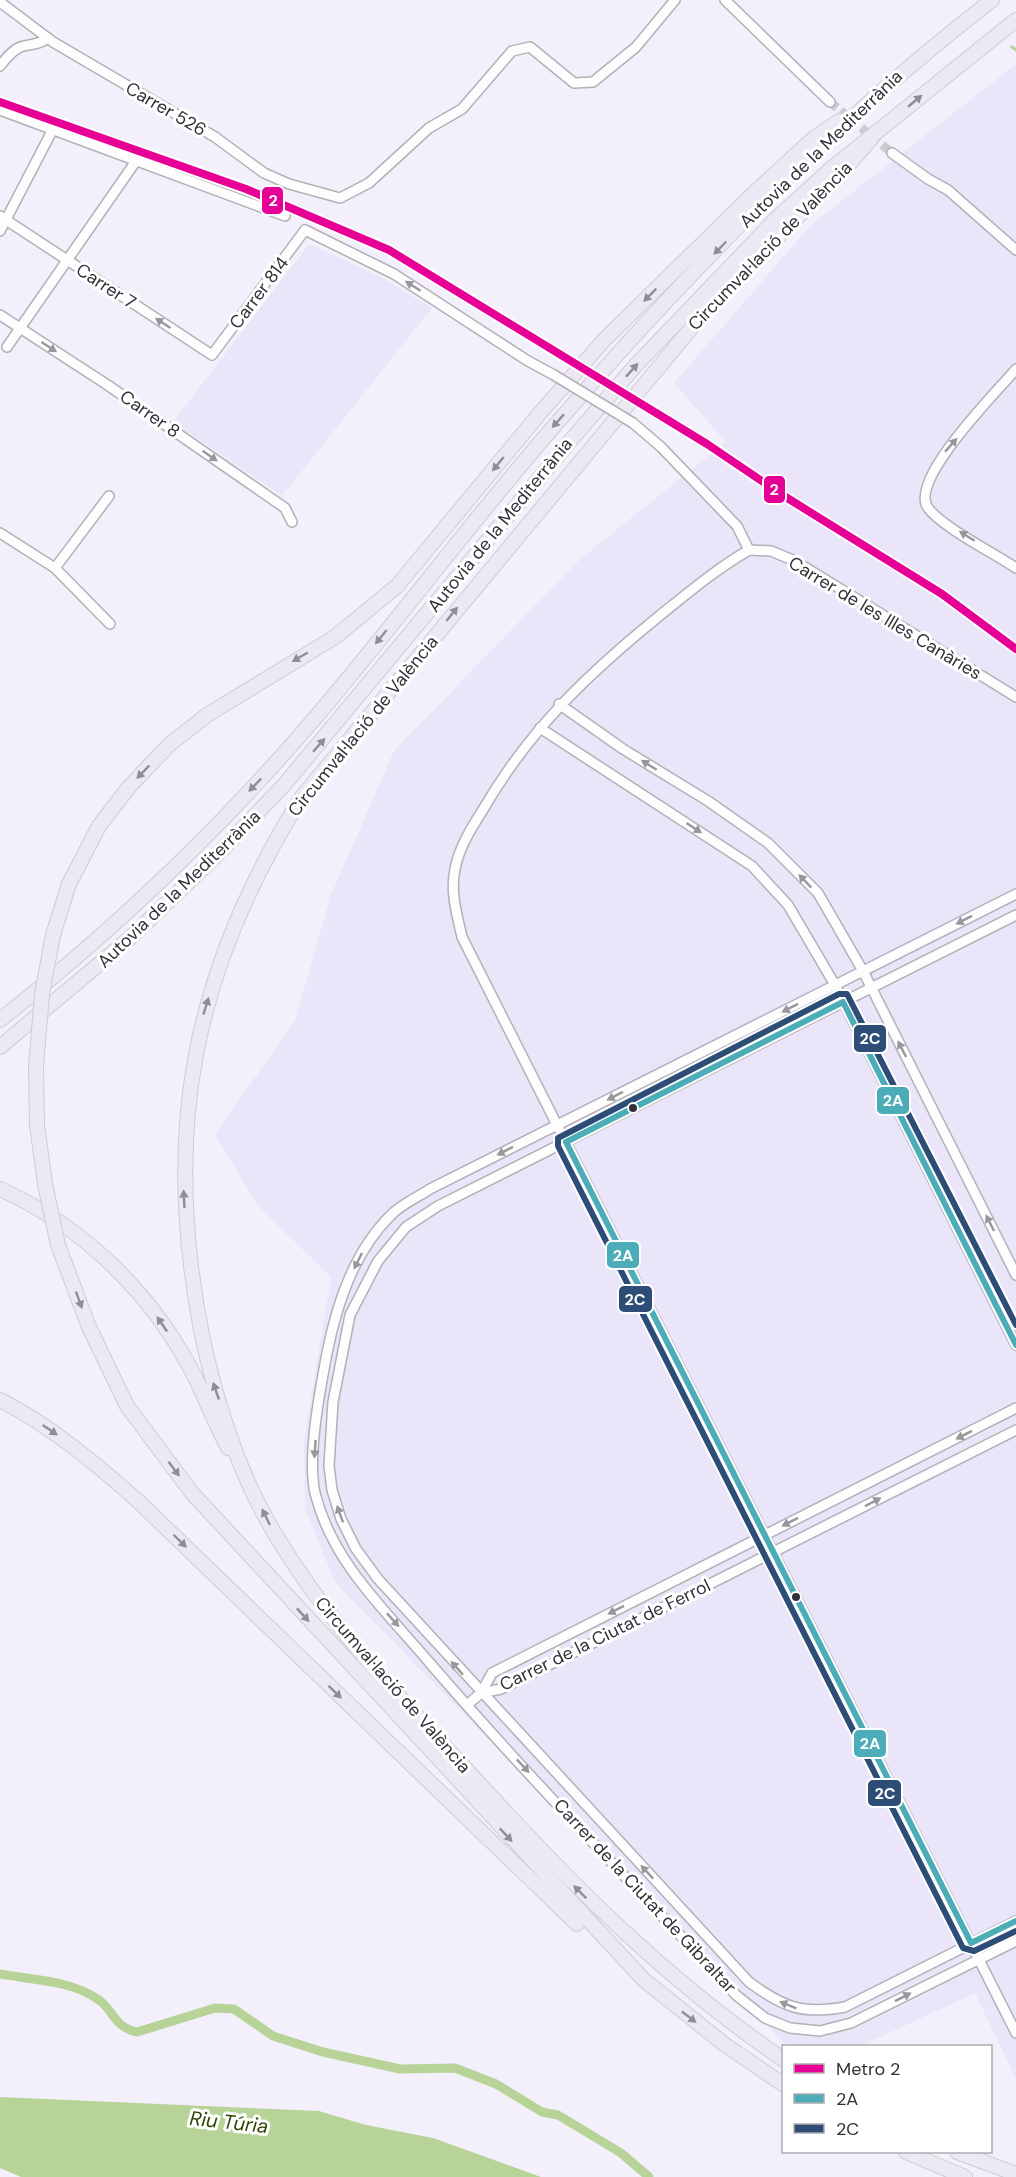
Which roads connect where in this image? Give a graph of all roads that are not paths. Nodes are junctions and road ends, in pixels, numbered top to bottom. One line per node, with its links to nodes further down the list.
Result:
1 (675, 0): 6 (street, Carrer 526)
2 (725, 0): 8 (street)
3 (992, 0): 9 (highway, Autovia de la Mediterrània)
4 (0, 2): 6 (street, Carrer 526)
5 (1016, 20): 12 (highway, Autovia de la Mediterrània, one-way to 5)
6 (48, 38): 7 (street)
7 (0, 66)
8 (830, 102)
9 (865, 103): 25 (highway, Autovia de la Mediterrània, one-way to 25); 61 (highway, Circumval·lació de València, one-way to 61, bridge)
10 (0, 111): 11 (street)
11 (52, 131): 14 (street); 16 (street)
12 (871, 139): 43 (highway, Autovia de la Mediterrània, one-way to 12); 52 (highway, Circumval·lació de València, one-way to 12)
13 (892, 153): 18 (street)
14 (136, 161): 15 (street); 19 (street)
15 (285, 216)
16 (3, 218): 17 (street); 19 (street, Carrer 7)
17 (0, 231)
18 (1016, 249)
19 (68, 261): 21 (street); 23 (street, Carrer 7, one-way to 19)
20 (0, 315): 21 (street, Carrer 8)
21 (21, 328): 22 (street); 27 (street, Carrer 8, one-way to 27)
22 (7, 347)
23 (212, 355): 25 (street, Carrer 814, one-way to 23, bridge)
24 (1016, 369): 31 (street, one-way to 24)
25 (583, 393): 29 (street, bridge); 42 (highway, Autovia de la Mediterrània, one-way to 42)
26 (109, 495): 30 (street)
27 (292, 522)
28 (0, 533): 30 (street)
29 (749, 550): 33 (street, Carrer de les Illes Canàries); 34 (street)
30 (55, 568): 32 (street)
31 (1016, 568)
32 (110, 624)
33 (1016, 697)
34 (559, 704): 35 (street); 38 (street, one-way to 34)
35 (540, 728): 39 (street, one-way to 39); 44 (street)
36 (1016, 894): 38 (street, Carrer de la Ciutat de Gibraltar, one-way to 38)
37 (1016, 915): 40 (street, Carrer de la Ciutat de Gibraltar)
38 (863, 971): 39 (street, Carrer de la Ciutat de Gibraltar); 40 (street)
39 (835, 986): 41 (street); 44 (street, Carrer de la Ciutat de Gibraltar, one-way to 44)
40 (871, 987): 41 (street, Carrer de la Ciutat de Gibraltar); 47 (street, one-way to 40)
41 (843, 1002): 45 (street, Carrer de la Ciutat de Gibraltar); 48 (street)
42 (0, 1020)
43 (0, 1047)
44 (557, 1125): 45 (street); 56 (street, Carrer de la Ciutat de Gibraltar, one-way to 56)
45 (566, 1142): 53 (street); 55 (street, Carrer de la Ciutat de Gibraltar, one-way to 45)
46 (0, 1189): 52 (highway, one-way to 46)
47 (1016, 1275)
48 (1016, 1344)
49 (0, 1400): 61 (highway, one-way to 61)
50 (1016, 1408): 53 (street, Carrer de la Ciutat de Ferrol, one-way to 53)
51 (1016, 1430): 54 (street, Carrer de la Ciutat de Ferrol, one-way to 51)
52 (241, 1467): 63 (highway, Circumval·lació de València, one-way to 52)
53 (765, 1535): 54 (street); 55 (street, Carrer de la Ciutat de Ferrol, one-way to 55)
54 (773, 1552): 55 (street, Carrer de la Ciutat de Ferrol); 59 (street)
55 (481, 1693): 56 (street); 59 (street, Carrer de la Ciutat de Gibraltar, one-way to 55)
56 (466, 1705): 60 (street, Carrer de la Ciutat de Gibraltar, one-way to 60)
57 (1016, 1921): 59 (street)
58 (1016, 1941): 60 (street, Carrer de la Ciutat de Gibraltar)
59 (971, 1943): 60 (street)
60 (979, 1959): 62 (street)
61 (644, 1980): 64 (highway, Circumval·lació de València, one-way to 64)
62 (1016, 2033)
63 (782, 2059)
64 (782, 2084)
65 (911, 2153): 68 (highway)
66 (962, 2153): 67 (highway)
67 (1016, 2174)
68 (965, 2177)

